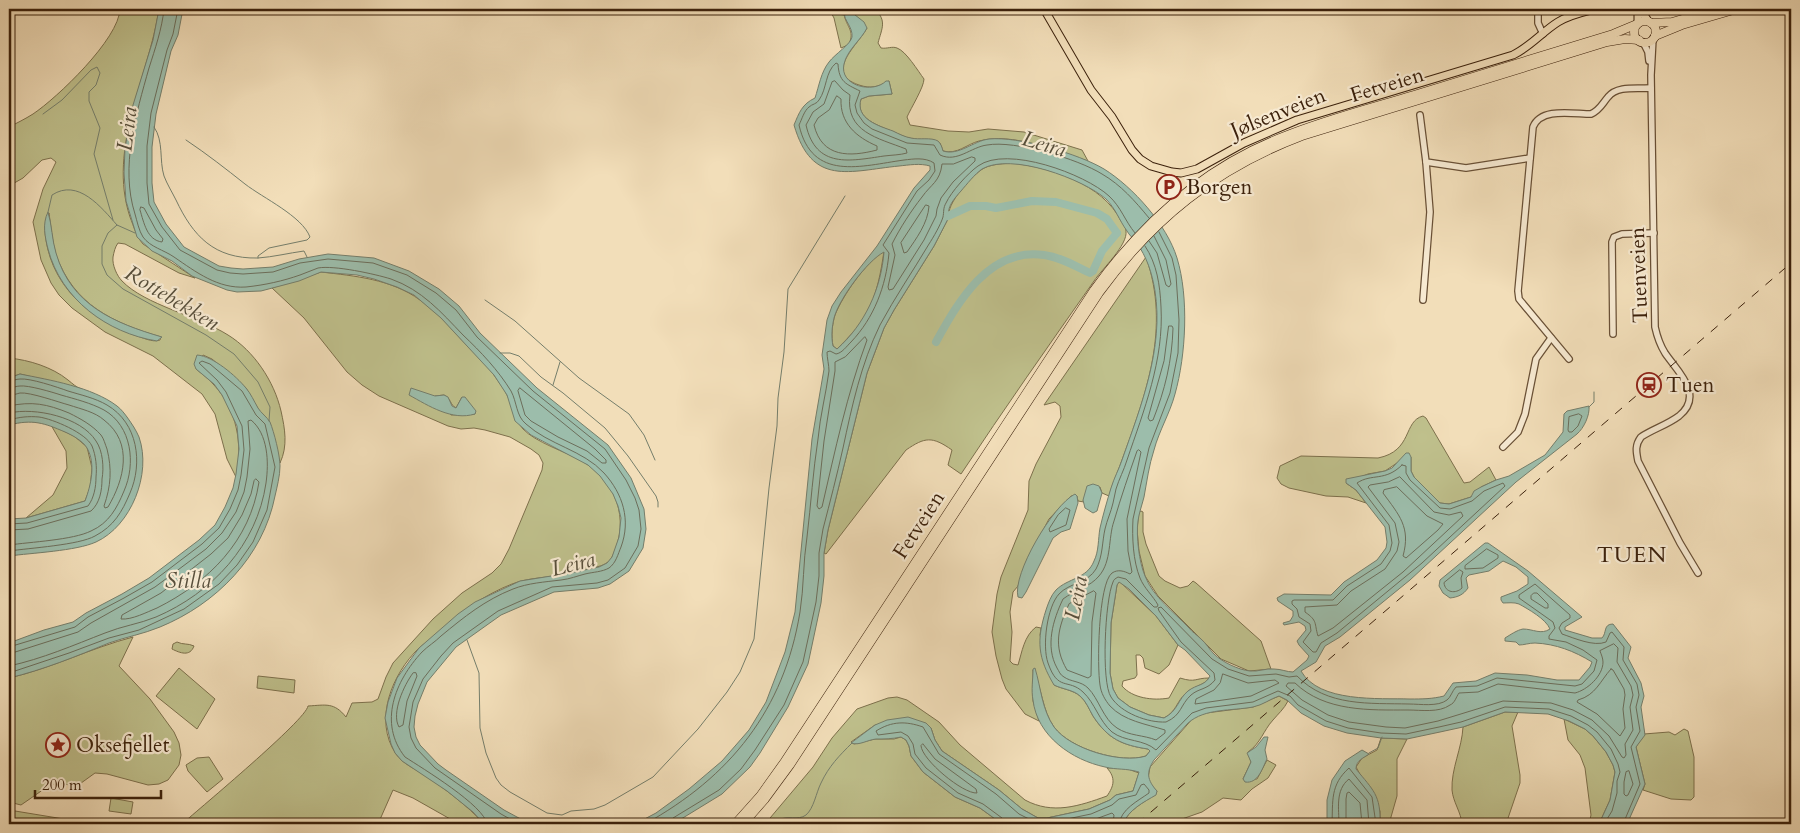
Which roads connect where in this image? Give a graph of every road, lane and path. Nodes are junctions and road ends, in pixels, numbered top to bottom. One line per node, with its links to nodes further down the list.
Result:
1 (1044, 9): 9 (main road, Jølsenveien)
2 (1538, 9): 9 (street)
3 (1595, 9): 9 (main road, Jølsenveien)
4 (1639, 9): 7 (main road); 8 (main road)
5 (1717, 9): 7 (highway)
6 (1737, 9): 10 (highway)
7 (1649, 22): 8 (highway); 10 (highway)
8 (1638, 24): 11 (highway); 17 (highway, Fetveien)
9 (1543, 34)
10 (1654, 37): 11 (highway); 12 (street, Tuenveien)
11 (1641, 41): 12 (street, Tuenveien); 17 (highway, Fetveien)
12 (1651, 75): 13 (street, Tuenveien)
13 (1651, 88): 15 (street); 18 (street, Tuenveien)
14 (1420, 115): 16 (street)
15 (1530, 158): 16 (street); 22 (street)
16 (1426, 162): 20 (street)
17 (1164, 214): 19 (highway)
18 (1654, 233): 21 (street); 25 (street, Tuenveien)
19 (1131, 247): 26 (highway, Fetveien); 27 (highway, Fetveien)
20 (1423, 300)
21 (1613, 334)
22 (1551, 338): 23 (street); 24 (street)
23 (1569, 360)
24 (1502, 447)
25 (1698, 573)
26 (735, 824)
27 (743, 824)

